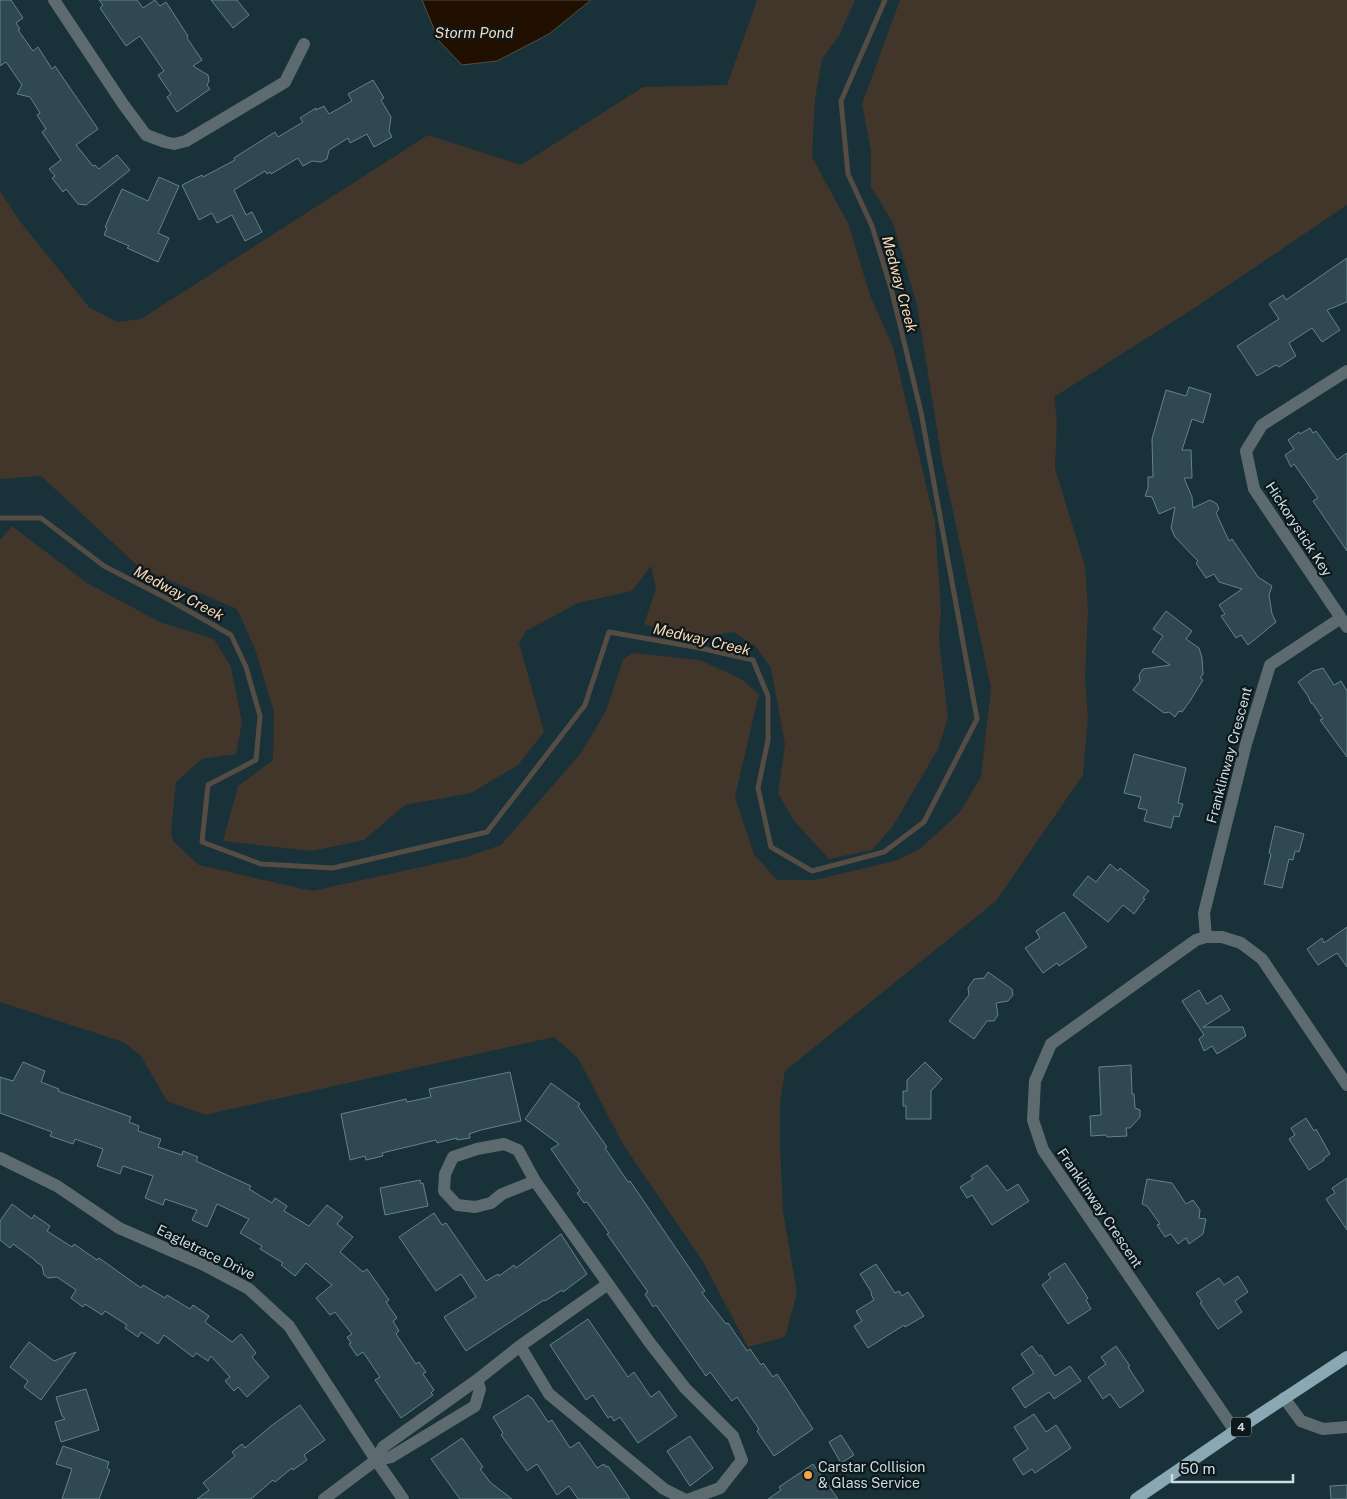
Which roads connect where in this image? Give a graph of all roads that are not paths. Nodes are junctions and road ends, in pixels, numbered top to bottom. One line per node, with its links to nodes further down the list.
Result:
1 (54, 0): 2 (street)
2 (304, 44)
3 (1347, 371): 4 (street, Hickorystick Key)
4 (1344, 623): 5 (street, Franklinway Crescent)
5 (1206, 937): 6 (street); 15 (street, Franklinway Crescent)
6 (1347, 1085)
7 (0, 1158): 16 (street, Eagletrace Drive)
8 (535, 1181): 8 (street); 9 (street)
9 (608, 1284): 10 (street); 20 (street)
10 (520, 1346): 12 (street); 19 (street)
11 (1347, 1357): 13 (main road, 4)
12 (478, 1380): 16 (street); 16 (street)
13 (1284, 1398): 14 (street); 15 (main road, 4)
14 (1347, 1427)
15 (1235, 1431): 21 (main road, 4)
16 (376, 1460): 17 (street); 18 (street, Eagletrace Drive)
17 (324, 1499)
18 (403, 1499)
19 (684, 1499)
20 (690, 1499)
21 (1136, 1499)

